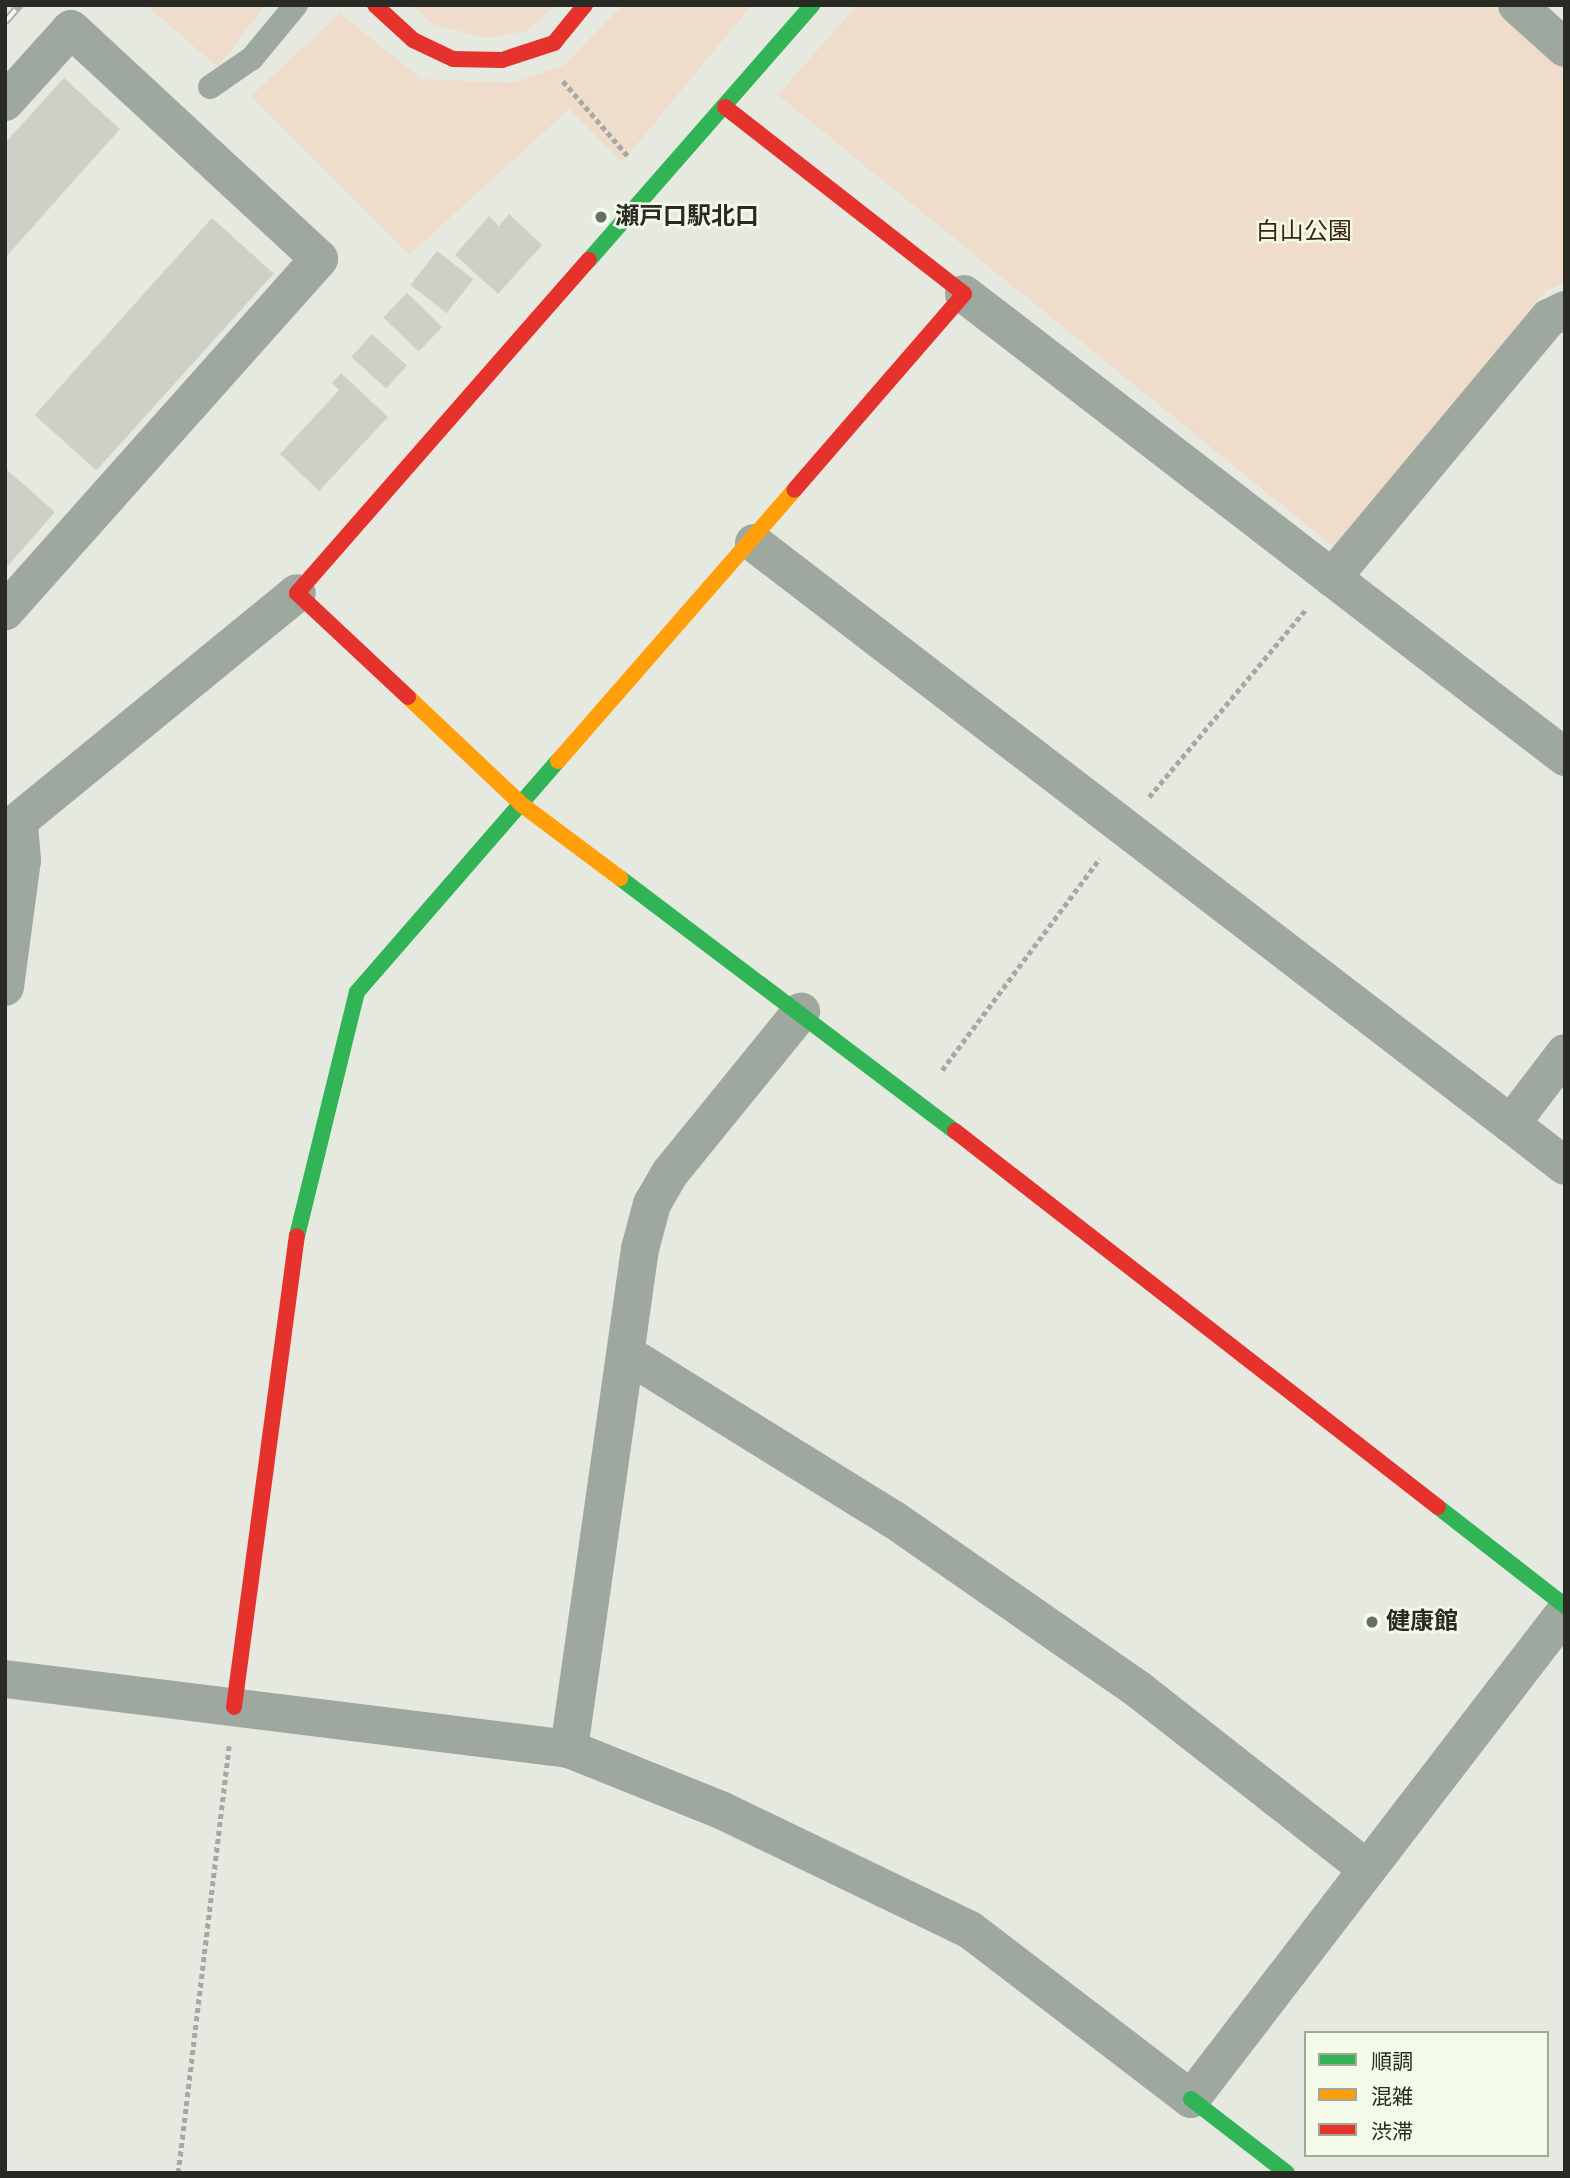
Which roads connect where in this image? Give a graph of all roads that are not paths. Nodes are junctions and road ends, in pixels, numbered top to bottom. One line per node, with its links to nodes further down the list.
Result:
1 (296, 5): 8 (lane)
2 (375, 5): 3 (street)
3 (585, 5)
4 (812, 5): 10 (street)
5 (1517, 5): 7 (street)
6 (82, 17): 9 (street); 16 (street)
7 (1565, 48)
8 (210, 87)
9 (5, 102)
10 (725, 107): 11 (street); 15 (street)
11 (964, 294): 13 (street); 14 (street)
12 (1565, 310): 14 (street)
13 (754, 543): 18 (street); 23 (street)
14 (1332, 578): 17 (street)
15 (297, 593): 18 (street); 19 (street)
16 (5, 612)
17 (1565, 757)
18 (521, 804): 21 (street); 29 (street)
19 (12, 827): 20 (street)
20 (5, 988)
21 (801, 1012): 25 (street); 26 (street)
22 (1565, 1053): 23 (street)
23 (1511, 1124): 24 (street)
24 (1565, 1166)
25 (628, 1355): 30 (street); 31 (street)
26 (1565, 1606)
27 (1565, 1612): 31 (street)
28 (5, 1679): 29 (street)
29 (234, 1707): 30 (street)
30 (569, 1749): 32 (street)
31 (1367, 1869): 32 (street)
32 (1191, 2099): 33 (street)
33 (1287, 2173)

